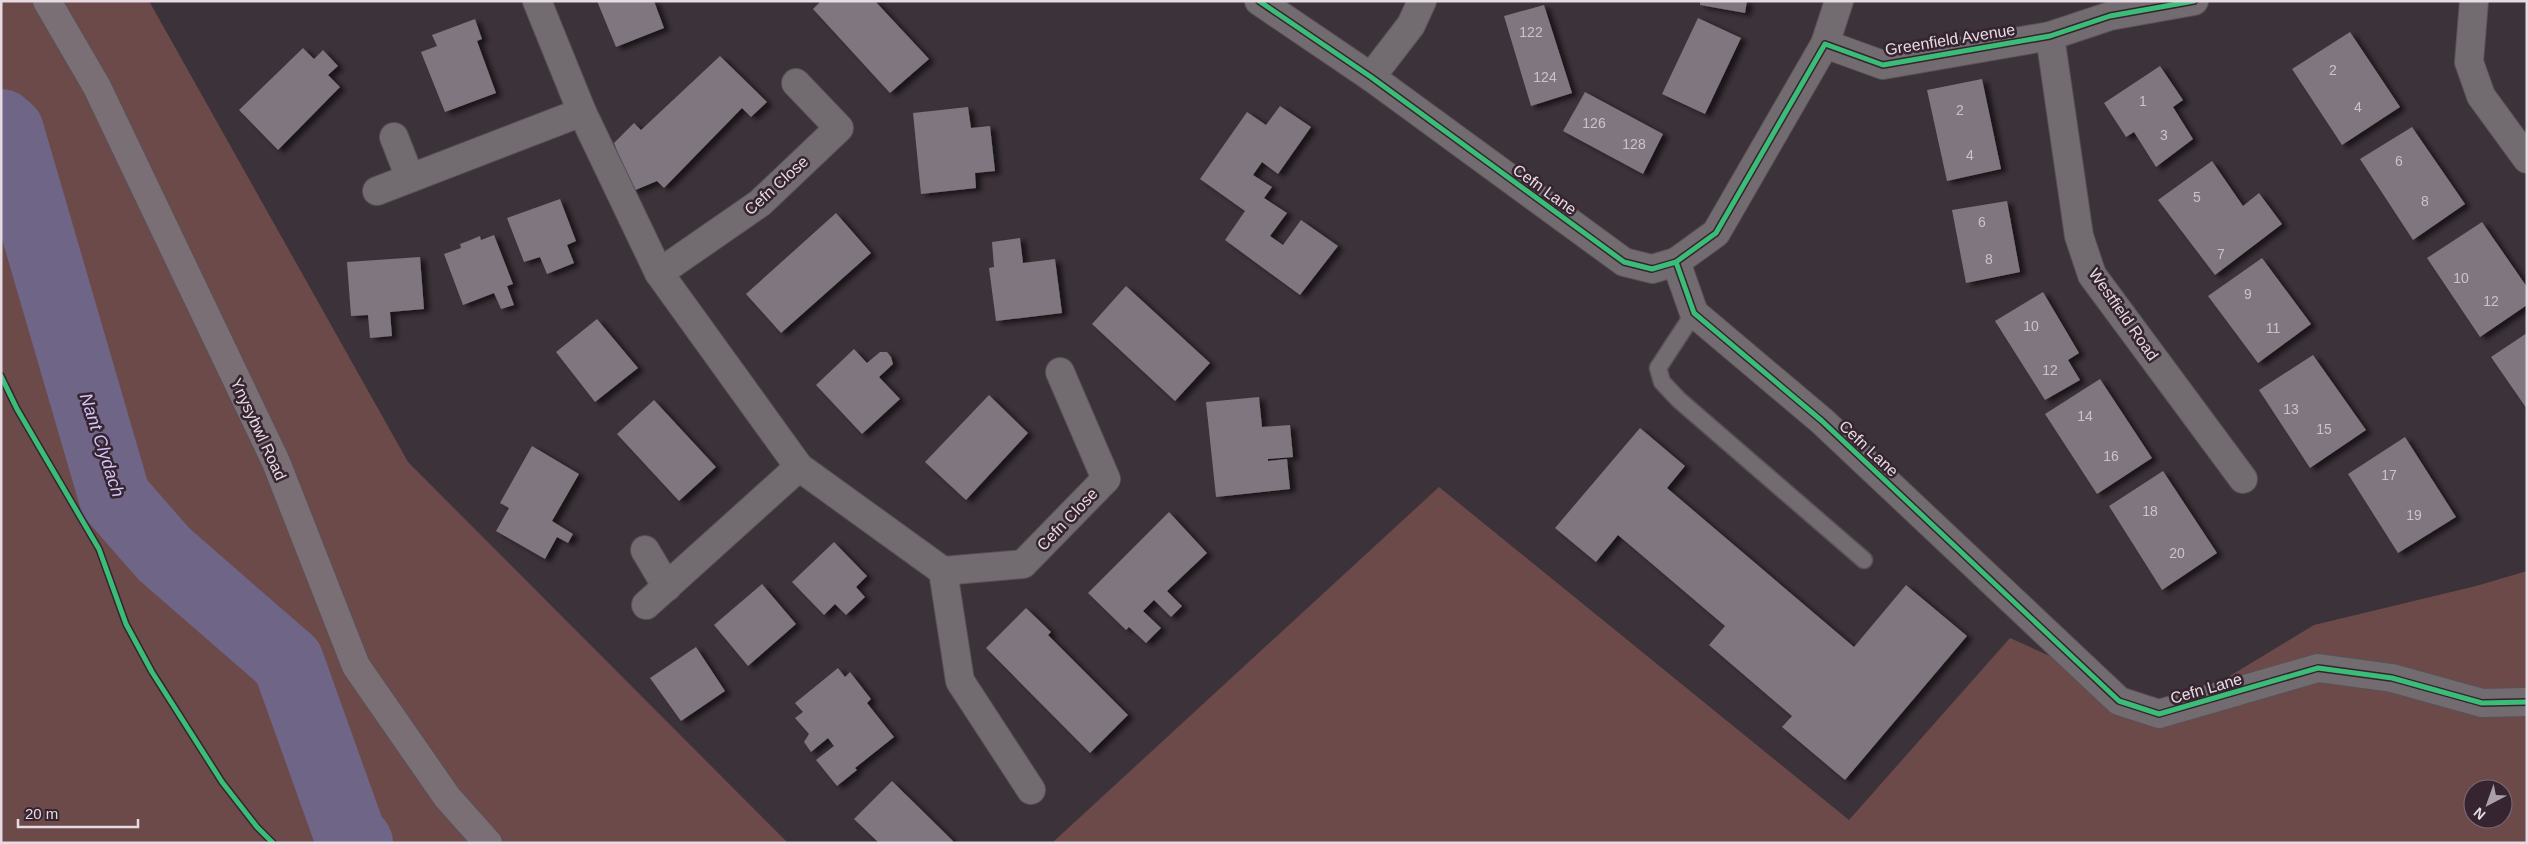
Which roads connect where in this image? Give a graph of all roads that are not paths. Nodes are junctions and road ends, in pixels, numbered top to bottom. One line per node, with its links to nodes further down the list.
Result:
1 (48, 1): 31 (main road, Ynysybwl Road)
2 (537, 1): 13 (street)
3 (1260, 1): 11 (street, Cefn Lane)
4 (1422, 1): 11 (street)
5 (1839, 1): 10 (street)
6 (2194, 1): 8 (street, Greenfield Avenue)
7 (2474, 1): 15 (street)
8 (2109, 9): 9 (street, Greenfield Avenue)
9 (2050, 36): 10 (street, Greenfield Avenue); 23 (street, Westfield Road)
10 (1824, 44): 18 (street)
11 (1371, 77): 18 (street, Cefn Lane)
12 (796, 83): 19 (street, Cefn Close)
13 (582, 112): 16 (street); 19 (street)
14 (394, 137): 16 (street)
15 (2527, 159)
16 (410, 178): 17 (street)
17 (378, 191)
18 (1676, 262): 20 (street)
19 (659, 273): 22 (street)
20 (1694, 313): 25 (lane); 29 (street, Cefn Lane)
21 (1060, 372): 26 (street, Cefn Close)
22 (799, 467): 26 (street); 27 (street)
23 (2243, 479)
24 (645, 550): 27 (street)
25 (1864, 560)
26 (943, 571): 30 (street)
27 (667, 587): 28 (street)
28 (646, 606)
29 (2527, 702)
30 (1031, 790)
31 (488, 843)

